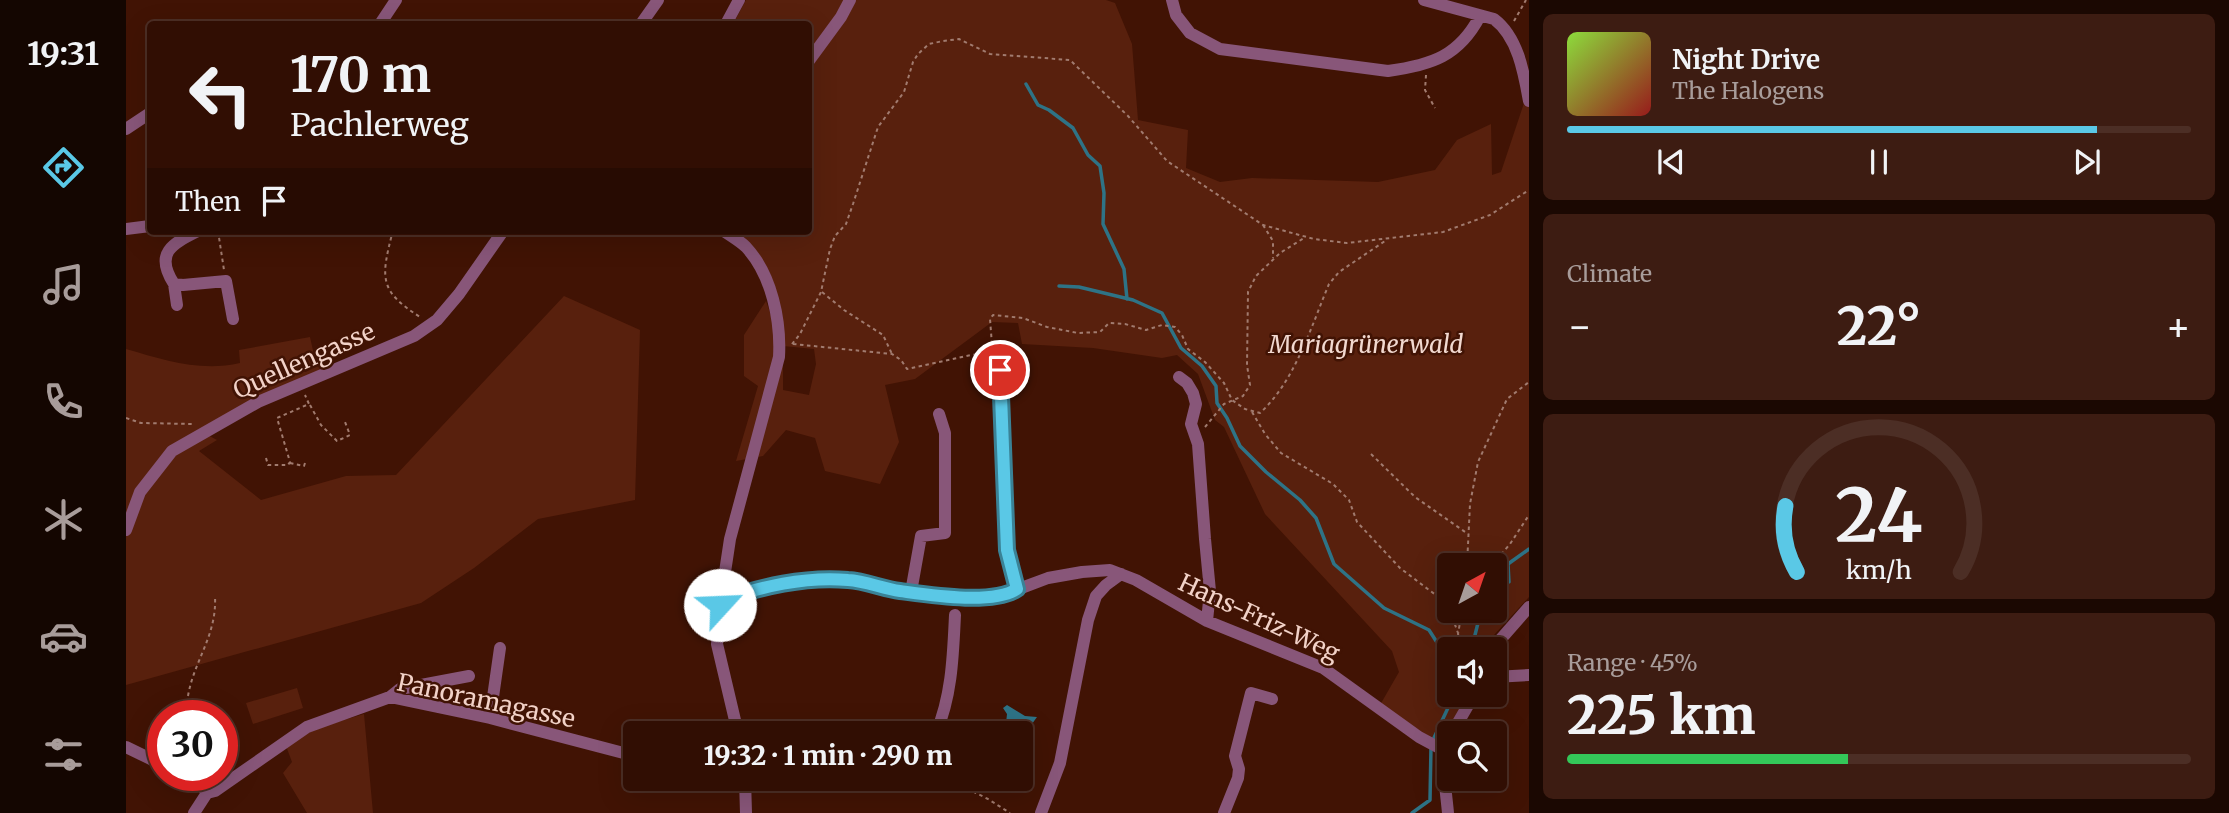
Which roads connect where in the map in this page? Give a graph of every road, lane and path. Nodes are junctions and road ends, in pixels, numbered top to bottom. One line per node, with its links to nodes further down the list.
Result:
1 (397, 0): 9 (street)
2 (658, 0): 10 (street)
3 (739, 0): 11 (street)
4 (850, 0): 13 (street)
5 (1172, 0): 14 (street)
6 (1423, 0): 8 (street)
7 (1526, 0): 12 (path)
8 (1480, 16): 12 (street); 14 (street)
9 (382, 21)
10 (643, 21)
11 (728, 21)
12 (1509, 35): 15 (street)
13 (812, 57)
14 (1425, 64): 16 (path)
15 (1529, 101)
16 (1434, 108)
17 (147, 115): 18 (street)
18 (126, 129)
19 (1529, 190): 29 (path)
20 (1263, 225): 28 (path); 30 (path); 33 (path)
21 (147, 226): 22 (street)
22 (126, 229)
23 (190, 235): 32 (street)
24 (219, 235): 31 (path)
25 (392, 235): 36 (path)
26 (500, 235): 51 (street, Quellengasse)
27 (729, 235): 40 (street)
28 (1306, 237): 29 (path); 30 (path)
29 (1385, 240): 47 (path)
30 (1273, 259): 45 (path)
31 (226, 281): 32 (street); 35 (street)
32 (174, 284): 34 (street)
33 (821, 292): 37 (path); 39 (path)
34 (177, 305)
35 (233, 319)
36 (428, 321)
37 (792, 344): 39 (path); 40 (path)
38 (993, 352): 39 (path); 41 (path); 45 (path)
39 (892, 354)
40 (779, 357): 67 (street)
41 (997, 366): 63 (street)
42 (1179, 377): 52 (street)
43 (1529, 382): 59 (path)
44 (304, 393): 46 (path)
45 (1232, 400): 47 (path); 52 (path)
46 (309, 404): 50 (path); 55 (path)
47 (1252, 411): 66 (path)
48 (939, 414): 64 (street)
49 (126, 418): 51 (path)
50 (345, 422)
51 (204, 433): 58 (street, Quellengasse)
52 (1196, 438): 70 (street)
53 (1371, 454): 59 (path)
54 (265, 458): 55 (path)
55 (289, 463): 56 (path)
56 (305, 463)
57 (1529, 515): 61 (path)
58 (126, 530)
59 (1469, 535): 60 (path)
60 (1468, 553)
61 (1502, 553)
62 (1121, 574): 63 (street, Hans-Friz-Weg); 70 (street, Hans-Friz-Weg); 97 (street)
63 (1017, 589): 64 (street, Hans-Friz-Weg)
64 (911, 592): 67 (street, Hans-Friz-Weg)
65 (215, 596): 82 (path)
66 (1437, 596)
67 (720, 600): 84 (street)
68 (1529, 607): 75 (street)
69 (956, 615): 85 (street)
70 (1207, 621): 86 (street, Hans-Friz-Weg)
71 (1455, 623): 73 (path)
72 (1460, 623): 73 (path)
73 (1458, 634): 74 (path)
74 (1459, 637)
75 (1503, 637)
76 (500, 648): 83 (street)
77 (1529, 675): 79 (street)
78 (469, 676): 80 (street)
79 (1507, 676)
80 (390, 697): 83 (street, Panoramagasse); 93 (street, Panoramagasse)
81 (1272, 699): 98 (street)
82 (187, 700)
83 (490, 718): 88 (street, Panoramagasse)
84 (734, 721)
85 (941, 721)
86 (1437, 743)
87 (126, 747): 89 (street)
88 (623, 753)
89 (147, 757)
90 (745, 791): 95 (street)
91 (972, 791): 96 (path)
92 (1446, 791): 99 (street)
93 (207, 793): 94 (street, Panoramagasse)
94 (194, 813)
95 (746, 813)
96 (1010, 813)
97 (1041, 813)
98 (1224, 813)
99 (1448, 813)

